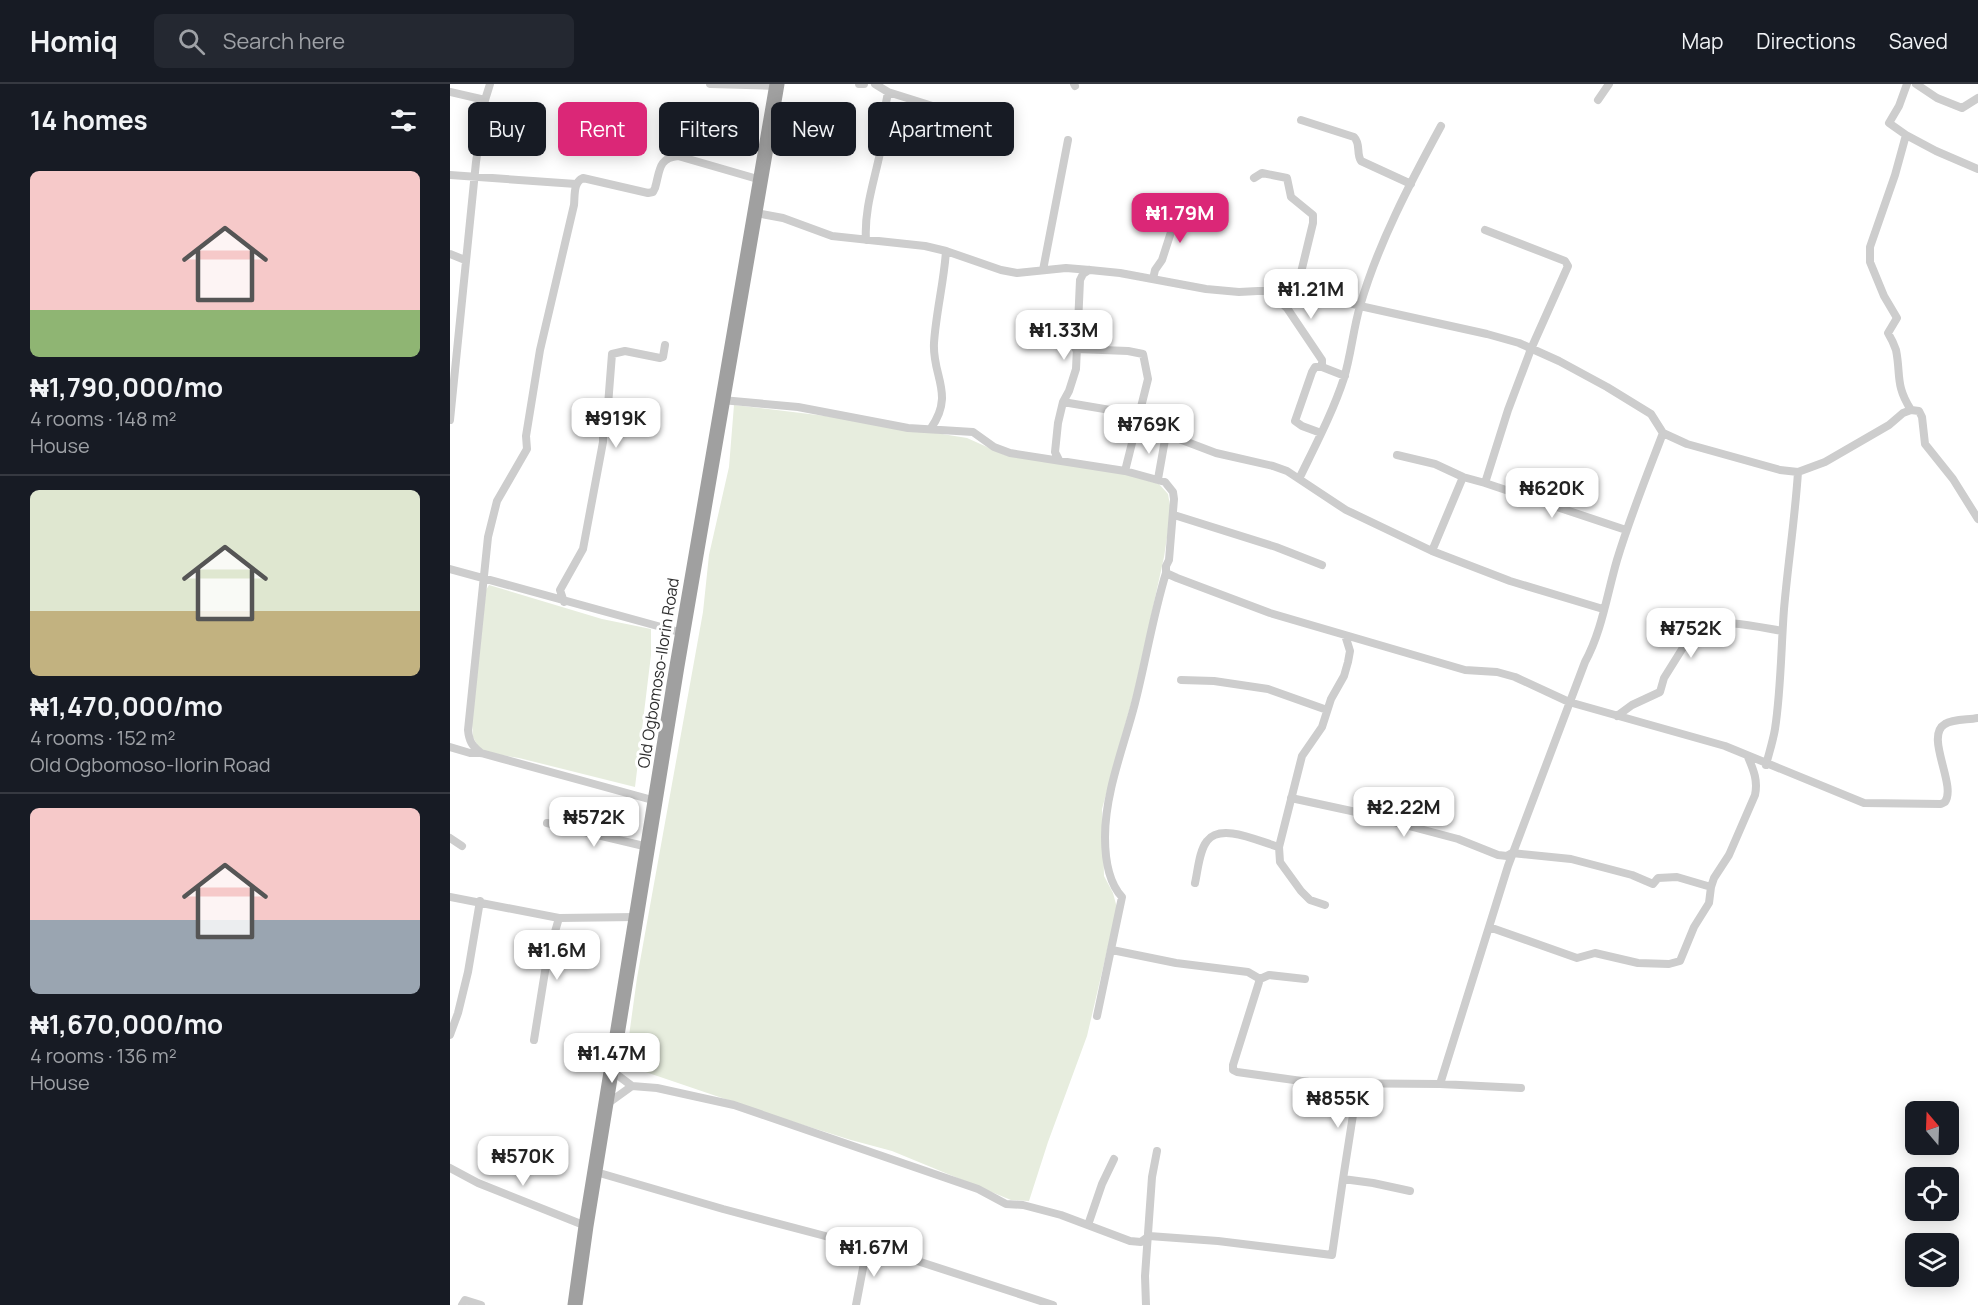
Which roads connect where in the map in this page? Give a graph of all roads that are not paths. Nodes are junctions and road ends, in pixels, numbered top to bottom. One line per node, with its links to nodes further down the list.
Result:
1 (490, 84): 13 (street)
2 (710, 84): 9 (street)
3 (859, 84): 4 (street)
4 (864, 84)
5 (875, 84): 11 (street)
6 (1609, 84): 14 (street)
7 (1907, 84): 18 (street)
8 (1916, 84): 12 (street)
9 (777, 85): 24 (highway, Old Ogbomoso-Ilorin Road)
10 (450, 92): 13 (street)
11 (888, 92): 15 (street); 30 (street)
12 (1978, 98)
13 (485, 100): 22 (street)
14 (1598, 100)
15 (920, 102)
16 (1300, 120): 26 (street)
17 (1441, 126): 26 (street)
18 (1906, 135): 20 (street); 48 (street)
19 (1068, 140): 34 (street)
20 (1978, 169)
21 (450, 175): 22 (street)
22 (474, 178): 25 (street); 33 (street)
23 (1254, 178): 37 (street)
24 (762, 180): 25 (street); 27 (highway, Old Ogbomoso-Ilorin Road)
25 (576, 184): 71 (street)
26 (1411, 184): 39 (street)
27 (756, 213): 30 (street); 46 (highway, Old Ogbomoso-Ilorin Road)
28 (1209, 213): 36 (street)
29 (1485, 230): 43 (street)
30 (866, 240): 31 (street)
31 (946, 250): 34 (street); 52 (street)
32 (450, 254): 33 (street)
33 (465, 260): 40 (street)
34 (1042, 270): 35 (street)
35 (1090, 270): 36 (street); 42 (street)
36 (1153, 279): 38 (street)
37 (1297, 289): 38 (street); 39 (street)
38 (1267, 290): 44 (street)
39 (1360, 306): 43 (street); 45 (street)
40 (454, 333): 49 (street)
41 (665, 345): 72 (street)
42 (1076, 349): 47 (street); 50 (street)
43 (1531, 349): 54 (street); 63 (street)
44 (1322, 367): 45 (street); 53 (street)
45 (1345, 376): 53 (street)
46 (722, 400): 52 (street); 75 (highway, Old Ogbomoso-Ilorin Road)
47 (1063, 402): 50 (street); 57 (street)
48 (1911, 410): 59 (street); 65 (street)
49 (450, 412): 51 (street)
50 (1137, 418): 55 (street); 58 (street)
51 (450, 420)
52 (931, 428): 57 (street)
53 (1320, 433): 61 (street)
54 (1663, 433): 59 (street); 66 (street)
55 (1166, 434): 61 (street); 62 (street)
56 (1397, 455): 60 (street)
57 (1059, 460): 58 (street)
58 (1125, 471): 62 (street)
59 (1798, 472): 74 (street)
60 (1463, 477): 63 (street); 67 (street)
61 (1299, 478): 67 (street)
62 (1158, 479): 64 (street)
63 (1485, 483): 66 (street)
64 (1174, 515): 68 (street); 70 (street)
65 (1978, 519)
66 (1626, 530): 73 (street)
67 (1432, 551): 73 (street)
68 (1322, 565)
69 (450, 569): 71 (street)
70 (1167, 573): 76 (street); 102 (street)
71 (485, 580): 72 (street); 83 (street)
72 (564, 602): 75 (street)
73 (1603, 609): 78 (street)
74 (1782, 631): 80 (street); 85 (street)
75 (683, 633): 87 (highway, Old Ogbomoso-Ilorin Road)
76 (1345, 635): 78 (street); 79 (street)
77 (1181, 680): 79 (street)
78 (1569, 702): 80 (street); 93 (street)
79 (1327, 710): 86 (street)
80 (1617, 716): 84 (street)
81 (1978, 718): 85 (street)
82 (450, 747): 83 (street)
83 (481, 753): 87 (street)
84 (1748, 757): 85 (street); 95 (street)
85 (1766, 765)
86 (1291, 798): 92 (street); 93 (street)
87 (656, 801): 91 (highway, Old Ogbomoso-Ilorin Road)
88 (547, 823): 91 (street)
89 (450, 838): 90 (street)
90 (462, 846)
91 (648, 847): 99 (highway, Old Ogbomoso-Ilorin Road)
92 (1279, 847): 94 (street); 98 (street)
93 (1512, 854): 95 (street); 101 (street)
94 (1195, 883)
95 (1711, 887): 101 (street)
96 (450, 897): 97 (street)
97 (480, 901): 100 (street); 106 (street)
98 (1325, 905)
99 (636, 917): 100 (street); 109 (highway, Old Ogbomoso-Ilorin Road)
100 (559, 918): 108 (street)
101 (1489, 927): 111 (street)
102 (1112, 950): 103 (street); 105 (street)
103 (1260, 979): 104 (street); 110 (street)
104 (1305, 979)
105 (1097, 1016)
106 (452, 1021): 107 (street)
107 (450, 1035)
108 (534, 1040)
109 (612, 1071): 112 (street); 114 (highway, Old Ogbomoso-Ilorin Road)
110 (1358, 1083): 111 (street); 119 (street)
111 (1440, 1084): 113 (street)
112 (632, 1086): 114 (street); 121 (street)
113 (1521, 1088)
114 (607, 1104): 118 (highway, Old Ogbomoso-Ilorin Road)
115 (1157, 1151): 123 (street)
116 (1114, 1159): 121 (street)
117 (450, 1168): 122 (street)
118 (596, 1172): 122 (highway, Old Ogbomoso-Ilorin Road); 124 (street)
119 (1343, 1179): 120 (street); 123 (street)
120 (1410, 1191)
121 (1088, 1225): 123 (street)
122 (586, 1226): 127 (highway, Old Ogbomoso-Ilorin Road)
123 (1149, 1236): 130 (street)
124 (867, 1247): 128 (street); 129 (street)
125 (462, 1305): 126 (street)
126 (481, 1305)
127 (575, 1305)
128 (856, 1305)
129 (1053, 1305)
130 (1146, 1305)

